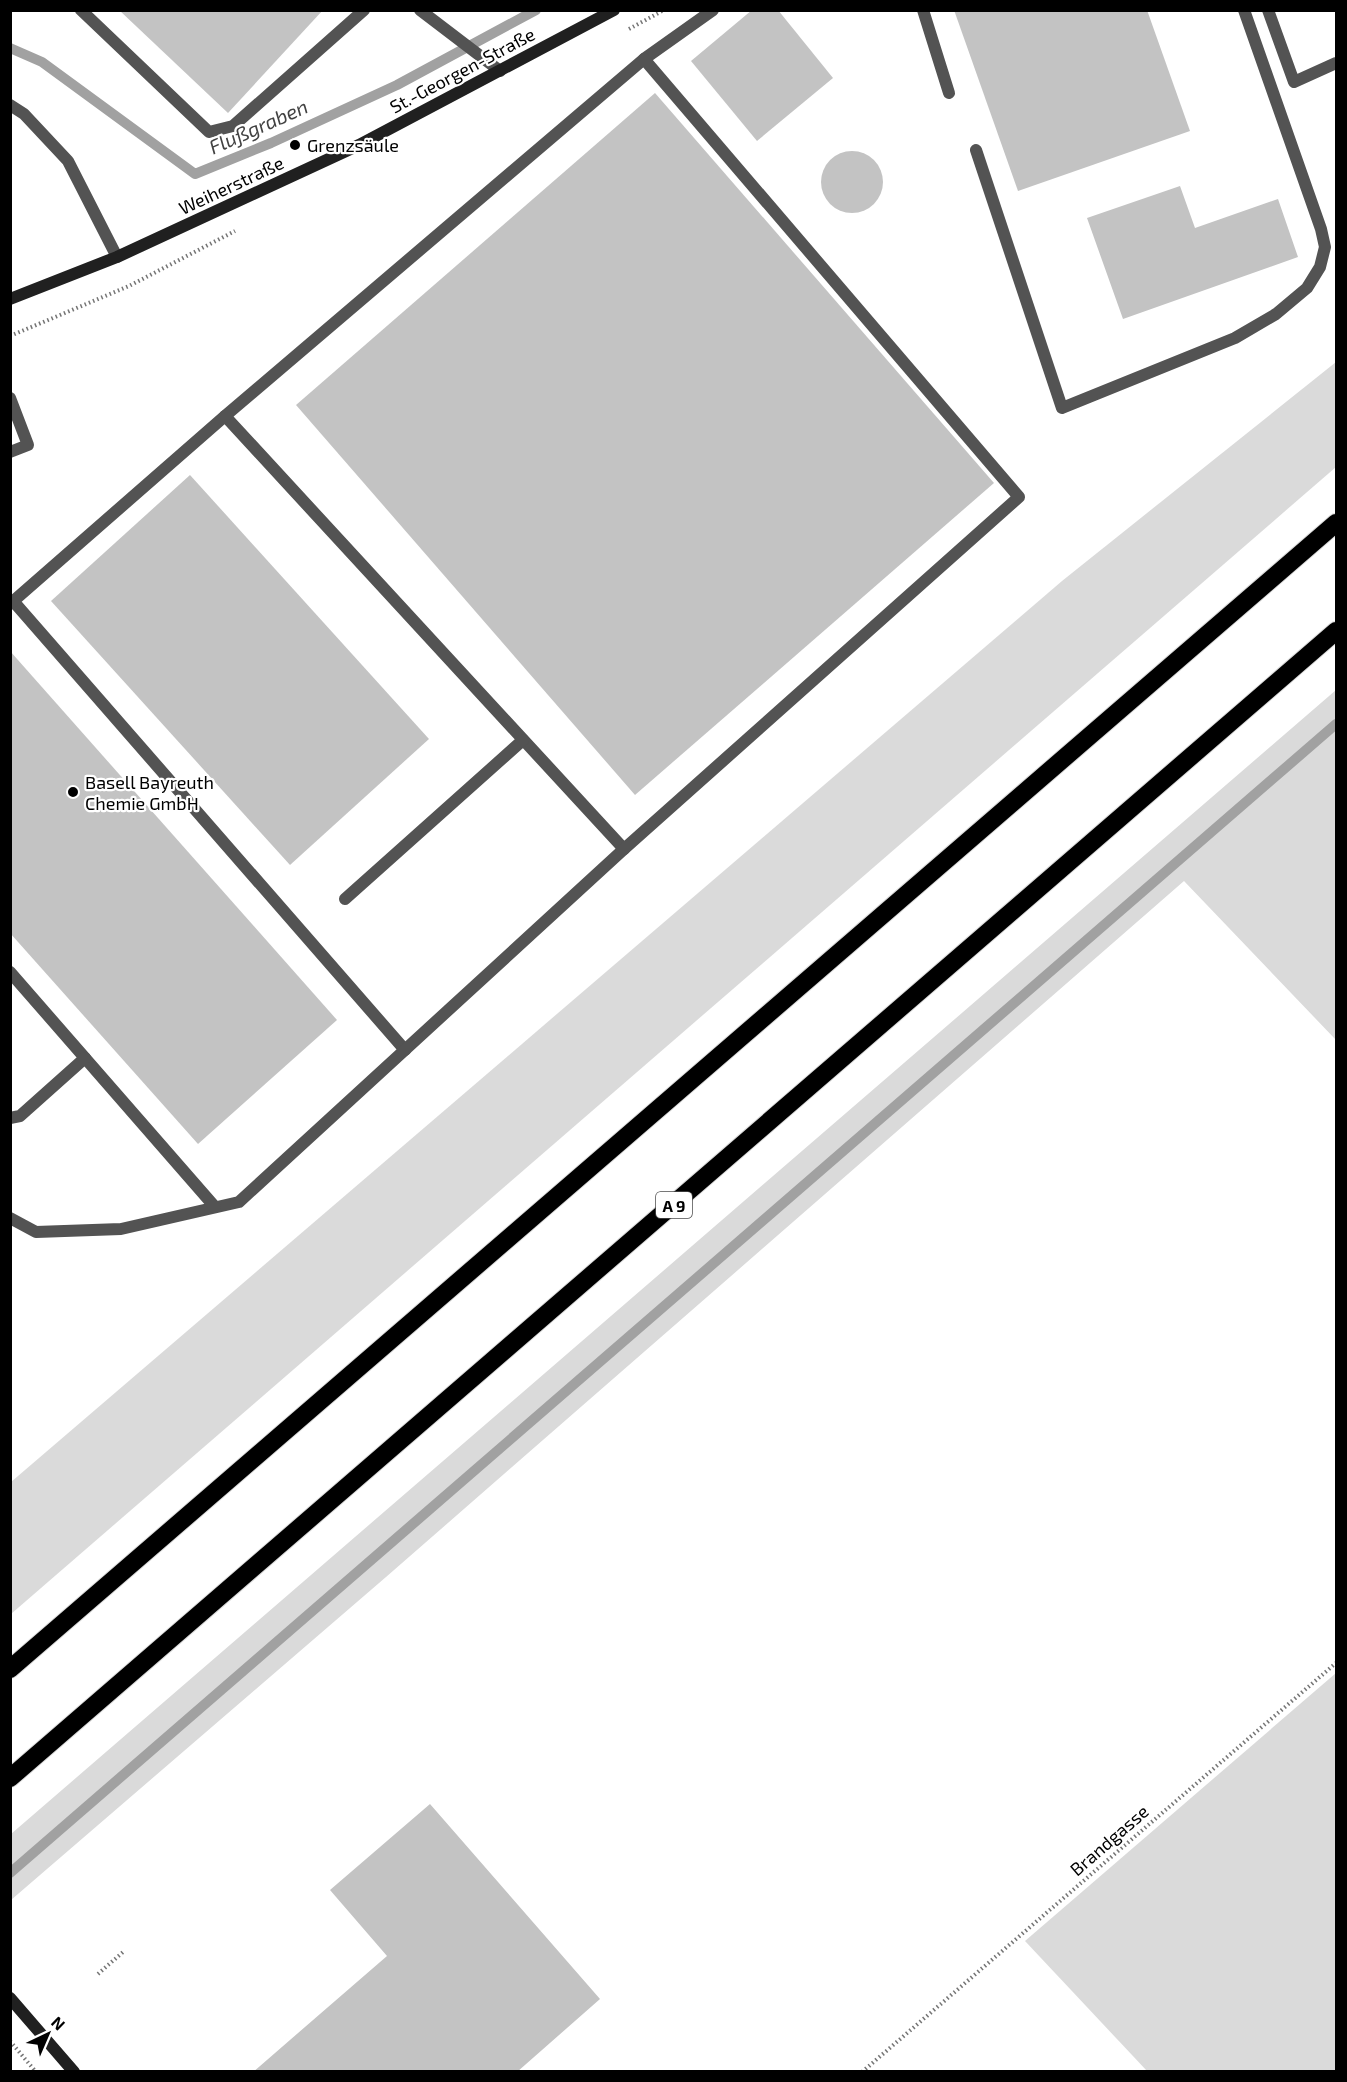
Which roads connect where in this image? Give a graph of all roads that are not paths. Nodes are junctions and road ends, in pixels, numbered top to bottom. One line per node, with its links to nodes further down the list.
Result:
1 (81, 10): 2 (lane)
2 (364, 10)
3 (420, 10): 11 (lane)
4 (614, 10): 11 (street, St.-Georgen-Straße)
5 (713, 10): 9 (lane)
6 (923, 10): 12 (lane)
7 (1245, 10): 15 (lane)
8 (1268, 10): 10 (lane)
9 (644, 59): 19 (lane); 25 (lane)
10 (1336, 63)
11 (500, 71): 14 (street, St.-Georgen-Straße)
12 (949, 93)
13 (10, 105): 16 (lane)
14 (359, 145): 16 (street, Weiherstraße)
15 (976, 150)
16 (117, 257): 17 (street, Weiherstraße)
17 (10, 299)
18 (10, 398): 20 (lane)
19 (225, 416): 22 (lane); 24 (lane)
20 (10, 452)
21 (1336, 523): 33 (highway)
22 (12, 603): 28 (lane)
23 (1336, 631): 34 (highway, A 9)
24 (524, 740): 25 (lane); 26 (lane)
25 (624, 849): 28 (lane)
26 (345, 899)
27 (10, 972): 29 (lane)
28 (405, 1050): 31 (lane)
29 (85, 1058): 30 (lane); 31 (lane)
30 (10, 1118)
31 (215, 1207): 32 (lane)
32 (10, 1218)
33 (10, 1669)
34 (10, 1778)
35 (10, 1998): 36 (street)
36 (74, 2072)

